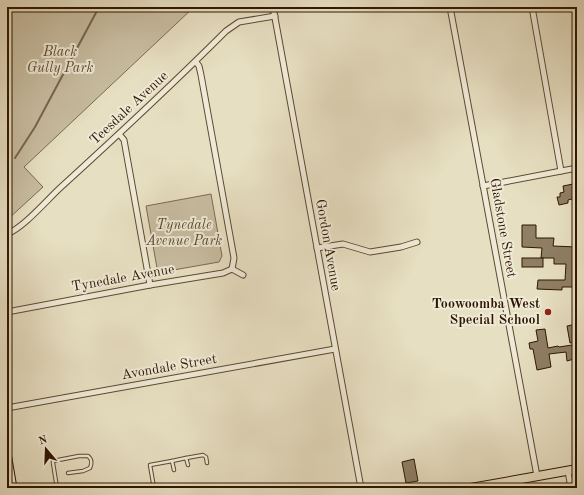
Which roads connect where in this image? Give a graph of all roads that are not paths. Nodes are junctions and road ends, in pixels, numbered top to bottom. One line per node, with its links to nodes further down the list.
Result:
1 (273, 7): 4 (street, Gordon Avenue)
2 (450, 7): 9 (street, Gladstone Street)
3 (532, 7): 8 (street)
4 (275, 16): 5 (street, Teesdale Avenue); 12 (street, Gordon Avenue)
5 (196, 62): 6 (street, Teesdale Avenue); 13 (street)
6 (119, 134): 10 (street, Teesdale Avenue); 15 (street)
7 (577, 168): 8 (street)
8 (561, 171): 9 (street)
9 (483, 186): 28 (street, Gladstone Street)
10 (7, 234)
11 (417, 242): 12 (street)
12 (317, 248): 17 (street, Gordon Avenue)
13 (232, 270): 14 (street); 15 (street, Tynedale Avenue)
14 (243, 275)
15 (150, 285): 16 (street, Tynedale Avenue)
16 (7, 312)
17 (335, 349): 18 (street, Avondale Street); 32 (street, Gordon Avenue)
18 (7, 408)
19 (7, 453): 29 (main road)
20 (186, 458): 21 (lane); 22 (lane); 23 (lane)
21 (172, 461): 25 (lane); 31 (lane)
22 (208, 463)
23 (188, 465)
24 (577, 469): 26 (main road)
25 (174, 470)
26 (568, 471): 28 (main road); 34 (street)
27 (68, 474): 30 (lane)
28 (536, 476): 33 (main road)
29 (13, 488)
30 (57, 488)
31 (154, 488)
32 (361, 488)
33 (471, 488)
34 (571, 488)

